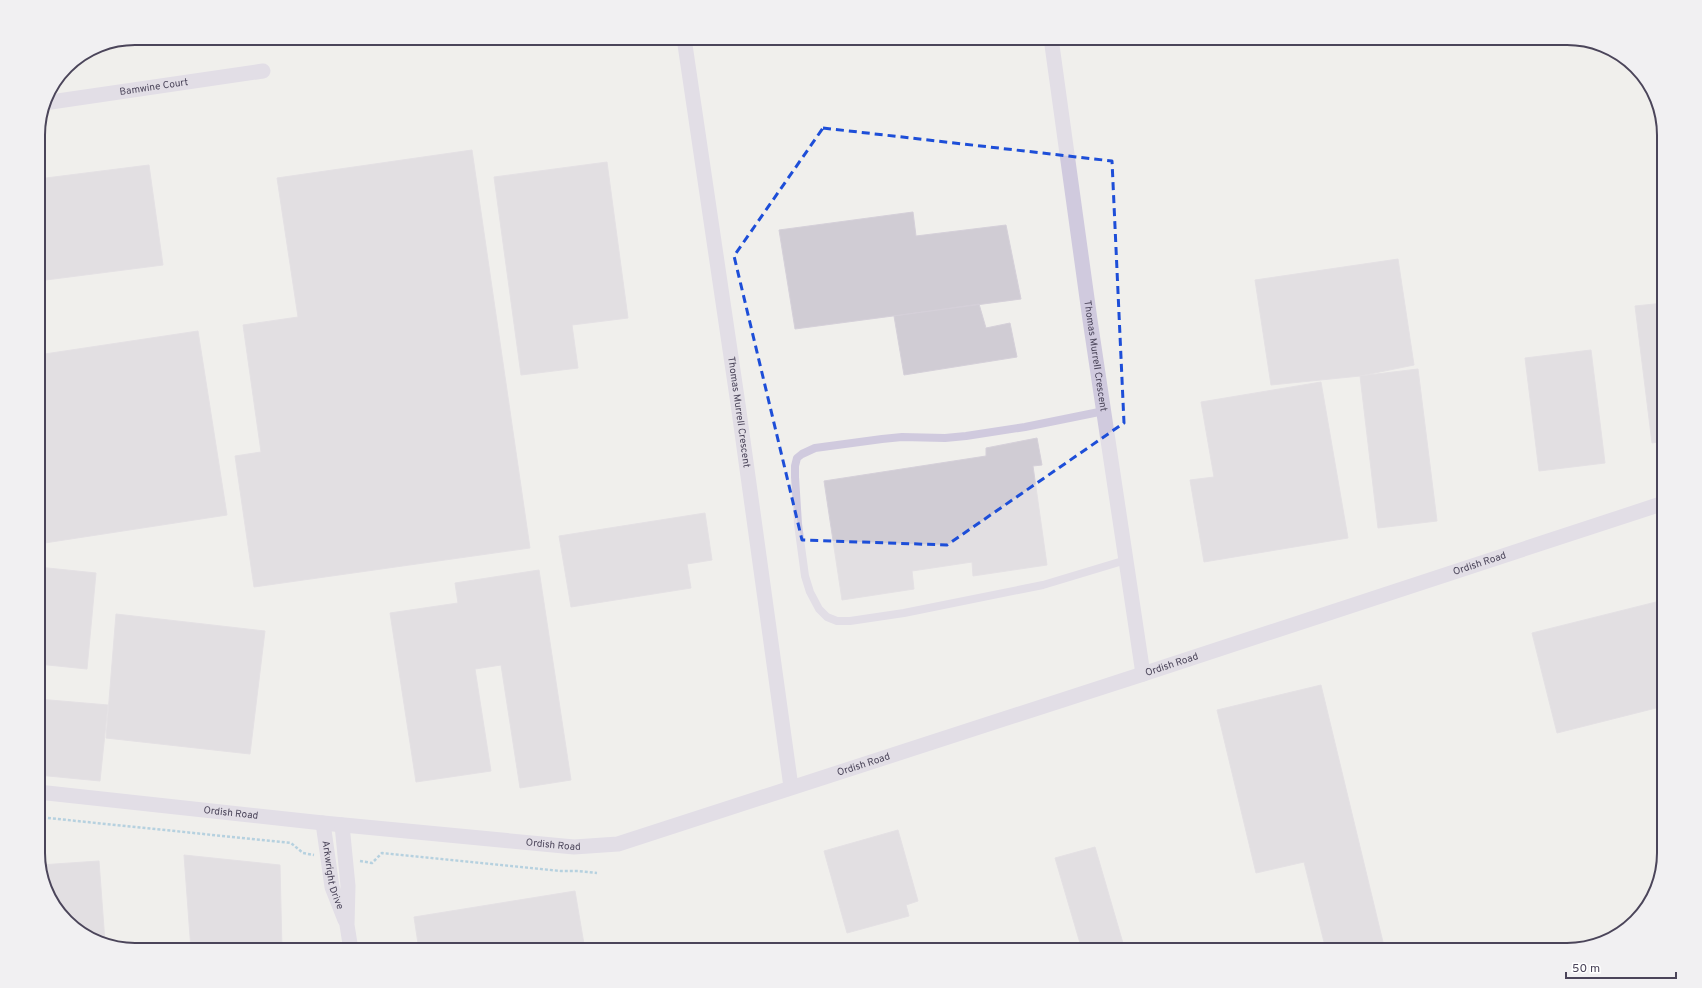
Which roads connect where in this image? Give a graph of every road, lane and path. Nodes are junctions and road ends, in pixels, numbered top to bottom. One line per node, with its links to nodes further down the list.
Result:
1 (685, 45): 9 (street, Thomas Murrell Crescent)
2 (1051, 45): 5 (street, Thomas Murrell Crescent)
3 (263, 71): 4 (street, Bamwine Court)
4 (51, 102)
5 (1104, 411): 7 (street, Thomas Murrell Crescent); 7 (lane)
6 (1657, 505): 8 (street, Ordish Road)
7 (1126, 560): 8 (street, Thomas Murrell Crescent)
8 (1143, 674): 9 (street, Ordish Road)
9 (792, 787): 13 (street, Ordish Road)
10 (45, 793): 12 (street, Ordish Road)
11 (45, 817): 14 (path)
12 (323, 823): 13 (street, Ordish Road); 17 (street, Arkwright Drive)
13 (342, 825): 17 (street, Arkwright Drive)
14 (315, 855)
15 (360, 860): 16 (path)
16 (596, 873)
17 (347, 925): 18 (street, Arkwright Drive)
18 (350, 943)

